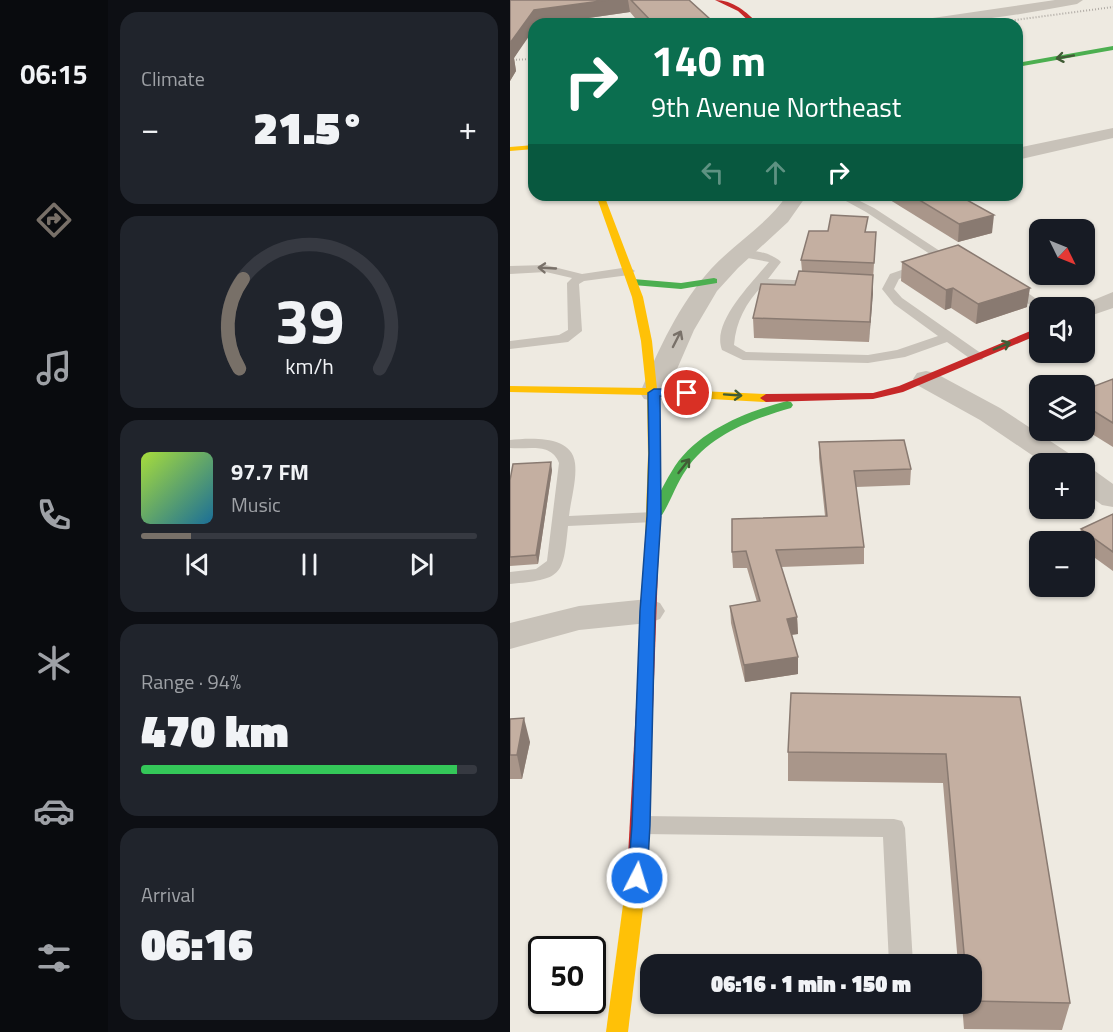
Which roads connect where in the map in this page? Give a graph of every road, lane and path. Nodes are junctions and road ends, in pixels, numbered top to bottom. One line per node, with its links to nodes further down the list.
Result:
1 (718, 0): 4 (main road)
2 (1077, 0): 5 (street)
3 (941, 7): 5 (street)
4 (749, 18)
5 (969, 18)
6 (1113, 48): 7 (main road, one-way to 7)
7 (1023, 64)
8 (1113, 133): 11 (street)
9 (528, 148): 10 (main road)
10 (510, 149)
11 (1023, 153)
12 (602, 201): 19 (main road)
13 (794, 201): 15 (street)
14 (852, 201): 17 (lane)
15 (741, 254): 22 (street); 23 (lane)
16 (960, 257): 17 (lane)
17 (945, 259): 29 (lane)
18 (510, 270): 20 (lane, one-way to 18)
19 (631, 277): 20 (lane); 22 (main road); 34 (main road)
20 (581, 278): 30 (lane)
21 (997, 278): 25 (lane)
22 (714, 280): 34 (street, one-way to 22)
23 (759, 282): 24 (lane); 29 (lane)
24 (829, 286)
25 (1029, 299)
26 (1113, 299): 27 (street)
27 (1095, 306)
28 (1029, 335): 31 (main road, one-way to 28)
29 (947, 337): 31 (lane)
30 (510, 345)
31 (977, 357): 32 (main road)
32 (926, 379): 35 (main road); 37 (street)
33 (510, 389): 34 (main road)
34 (654, 393): 35 (main road, one-way to 35); 40 (main road)
35 (821, 398): 40 (main road, one-way to 35)
36 (511, 446): 41 (lane)
37 (1049, 453)
38 (1095, 485): 39 (street)
39 (1113, 498)
40 (654, 516): 41 (lane); 43 (main road)
41 (561, 521): 42 (lane)
42 (510, 578)
43 (648, 611): 44 (street); 45 (main road)
44 (510, 636)
45 (641, 825): 46 (lane); 47 (main road)
46 (900, 954)
47 (626, 980): 48 (lane); 49 (main road)
48 (640, 981)
49 (617, 1032)

